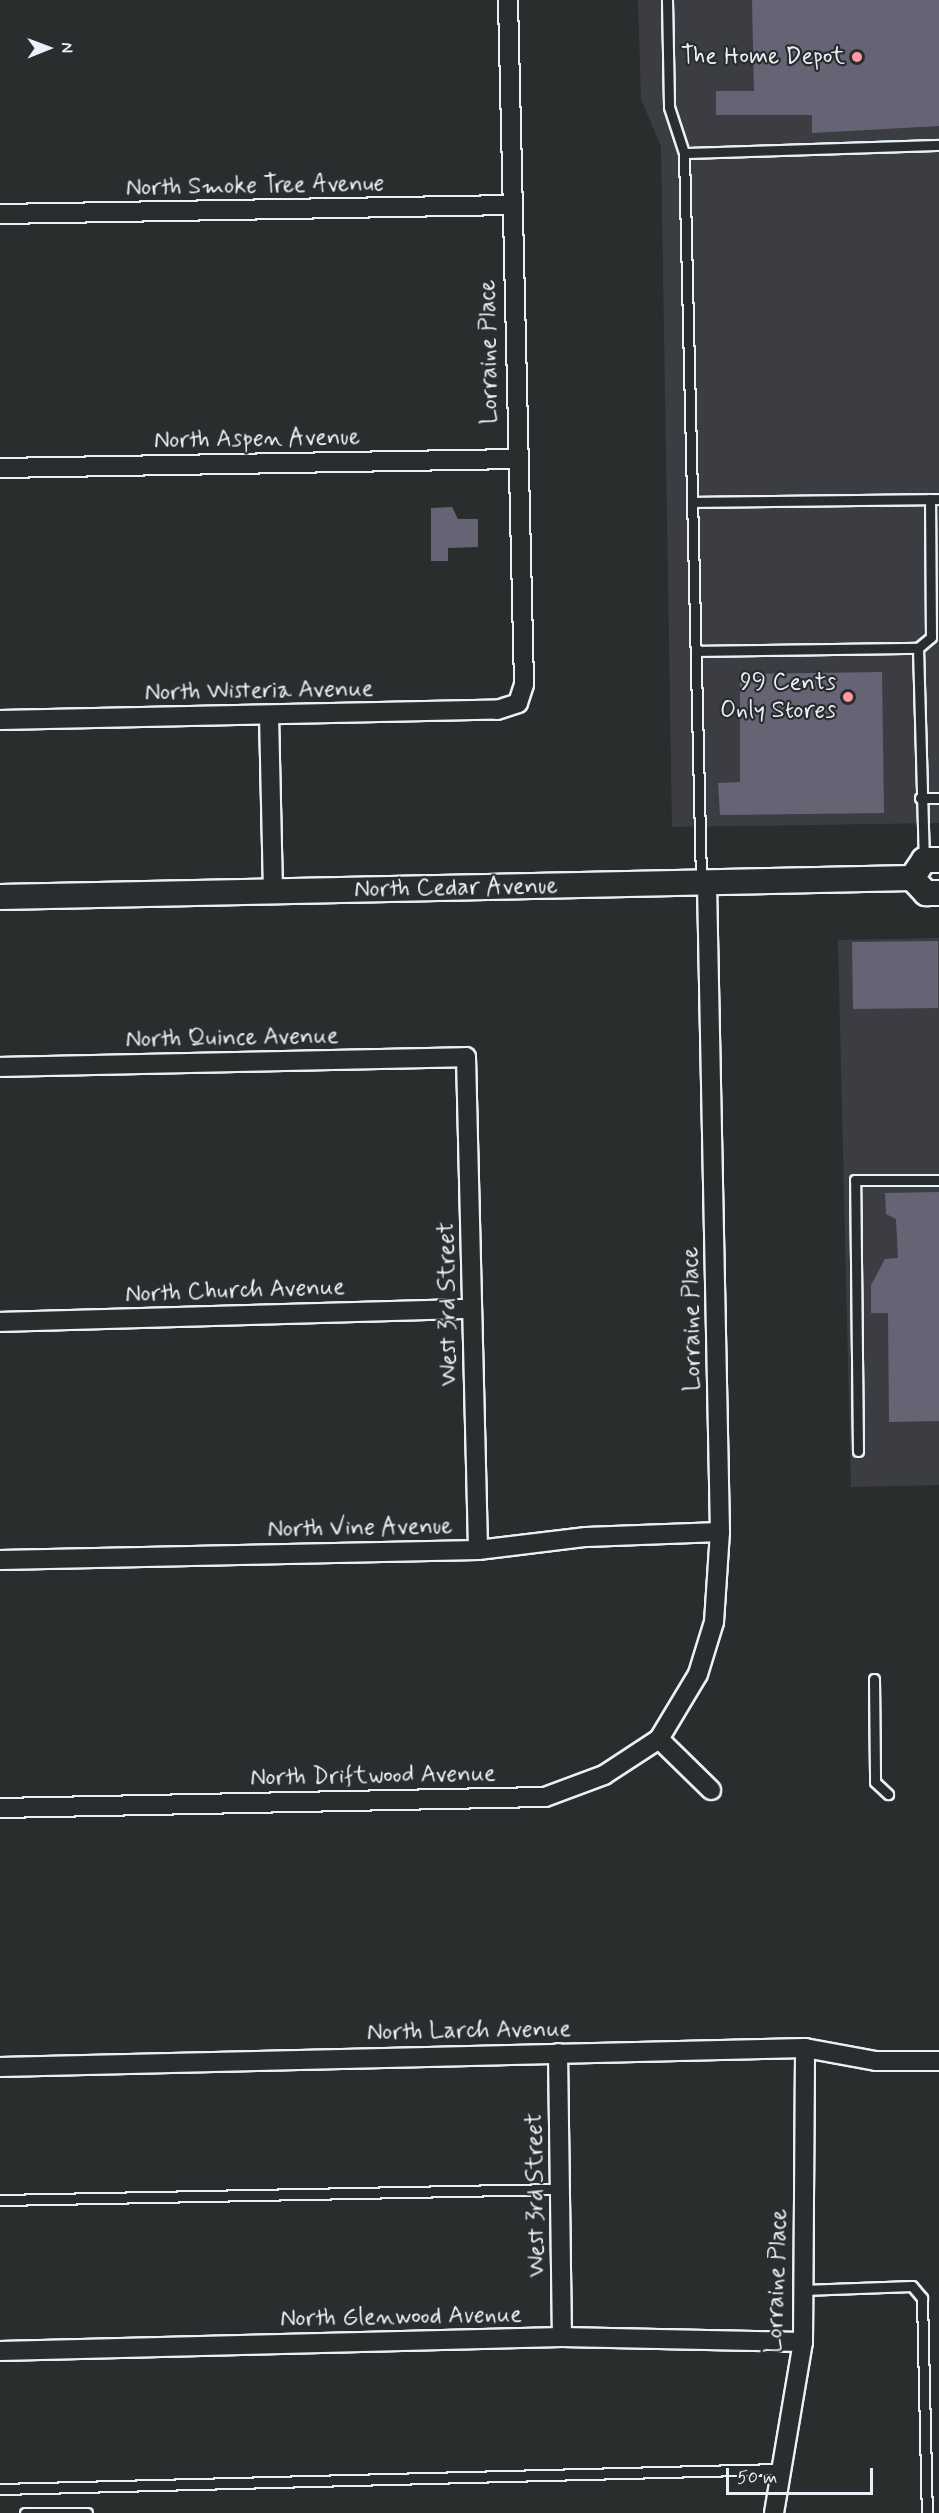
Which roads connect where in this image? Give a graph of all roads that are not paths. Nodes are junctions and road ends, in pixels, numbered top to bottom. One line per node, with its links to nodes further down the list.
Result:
1 (508, 0): 5 (street, Lorraine Place)
2 (667, 0): 4 (lane)
3 (939, 145): 4 (lane)
4 (684, 153): 10 (lane)
5 (511, 205): 6 (street, North Smoke Tree Avenue); 7 (street, Lorraine Place)
6 (0, 214)
7 (515, 459): 8 (street, North Aspen Avenue); 13 (street, Lorraine Place)
8 (0, 468)
9 (935, 499): 10 (lane); 11 (lane)
10 (692, 502): 12 (lane)
11 (918, 648): 12 (lane); 16 (lane)
12 (696, 651): 19 (lane)
13 (518, 703): 14 (street, North Wisteria Avenue)
14 (269, 715): 15 (street, North Wisteria Avenue); 20 (street)
15 (0, 720)
16 (920, 798): 17 (lane); 18 (lane)
17 (939, 798)
18 (925, 866): 19 (main road, North Cedar Avenue); 21 (main road)
19 (704, 885): 20 (main road, North Cedar Avenue); 29 (street, Lorraine Place)
20 (273, 890): 22 (main road, North Cedar Avenue)
21 (939, 893)
22 (0, 897)
23 (466, 1057): 24 (street, North Quince Avenue); 26 (street, West 3rd Street)
24 (0, 1067)
25 (939, 1180): 28 (lane)
26 (472, 1309): 27 (street, North Church Avenue); 30 (street, West 3rd Street)
27 (0, 1322)
28 (858, 1451)
29 (720, 1532): 30 (street, North Vine Avenue); 33 (street, Lorraine Place)
30 (478, 1550): 31 (street, North Vine Avenue)
31 (0, 1560)
32 (874, 1679): 35 (lane)
33 (659, 1739): 34 (street); 36 (street, North Driftwood Avenue)
34 (711, 1790)
35 (888, 1794)
36 (0, 1808)
37 (806, 2048): 38 (street, North Larch Avenue); 39 (street, North Larch Avenue); 43 (street, Lorraine Place)
38 (558, 2053): 40 (street, North Larch Avenue); 41 (street, West 3rd Street)
39 (939, 2061)
40 (0, 2067)
41 (560, 2189): 42 (lane); 44 (street, West 3rd Street)
42 (0, 2200)
43 (803, 2290): 45 (street, Lorraine Place); 52 (lane)
44 (562, 2337): 45 (street, North Glenwood Avenue); 46 (street, North Glenwood Avenue)
45 (803, 2342): 47 (street, Lorraine Place)
46 (0, 2351)
47 (780, 2469): 48 (lane); 51 (street, Lorraine Place)
48 (0, 2488)
49 (25, 2513): 50 (lane)
50 (87, 2513)
51 (774, 2513)
52 (927, 2513)

